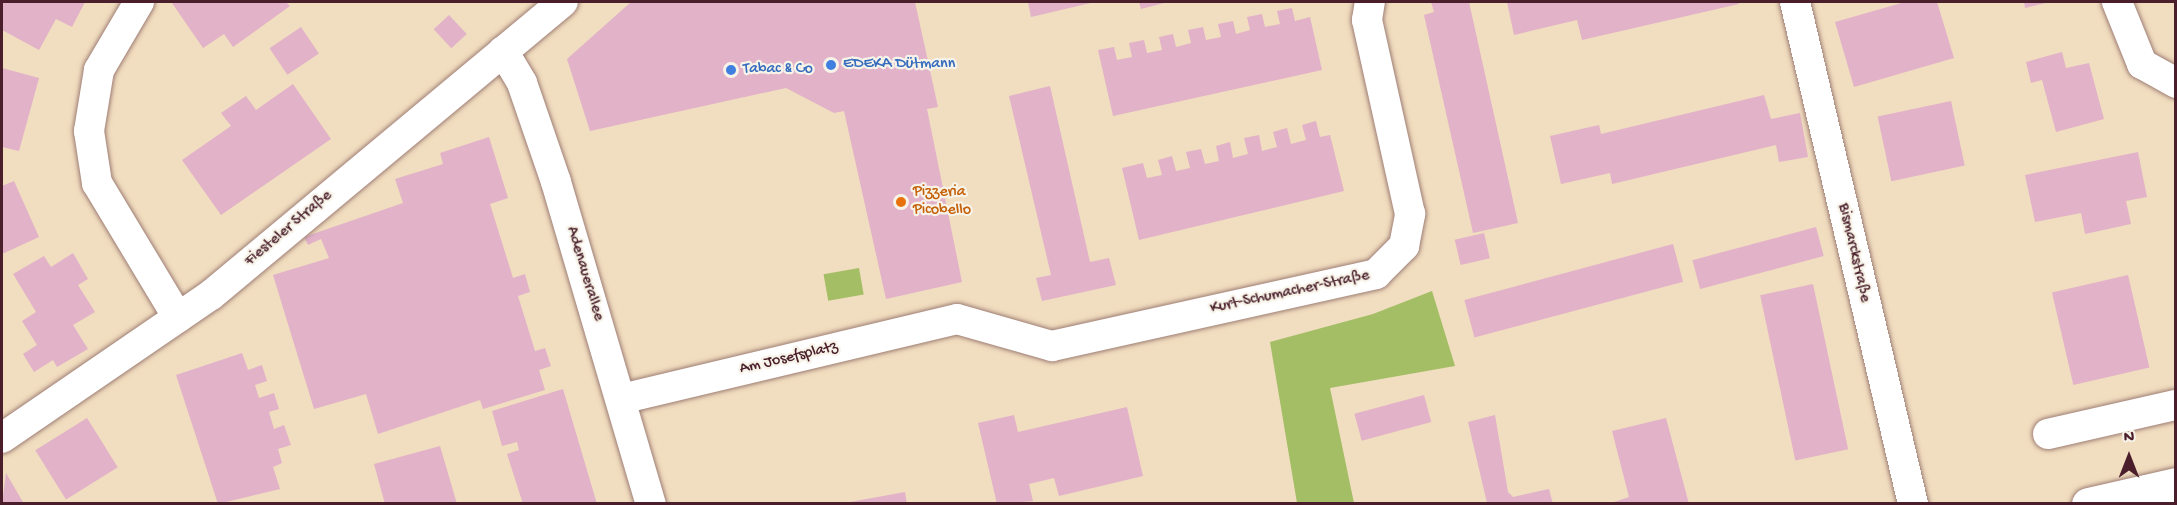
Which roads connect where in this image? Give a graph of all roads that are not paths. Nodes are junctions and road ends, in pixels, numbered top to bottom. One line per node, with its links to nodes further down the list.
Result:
1 (139, 2): 8 (street)
2 (563, 2): 6 (street, Fiesteler Straße)
3 (1370, 2): 9 (street, Kurt-Schumacher-Straße)
4 (1795, 2): 16 (street, Bismarckstraße)
5 (2117, 2): 7 (street)
6 (503, 51): 8 (street, Fiesteler Straße); 10 (street, Adenauerallee)
7 (2175, 83)
8 (178, 318): 13 (street, Fiesteler Straße)
9 (957, 319): 10 (street, Am Josefsplatz)
10 (621, 399): 15 (street, Adenauerallee)
11 (2175, 405): 12 (street)
12 (2048, 434)
13 (2, 438)
14 (2175, 484): 17 (main road)
15 (651, 504)
16 (1913, 504)
17 (2088, 504)

